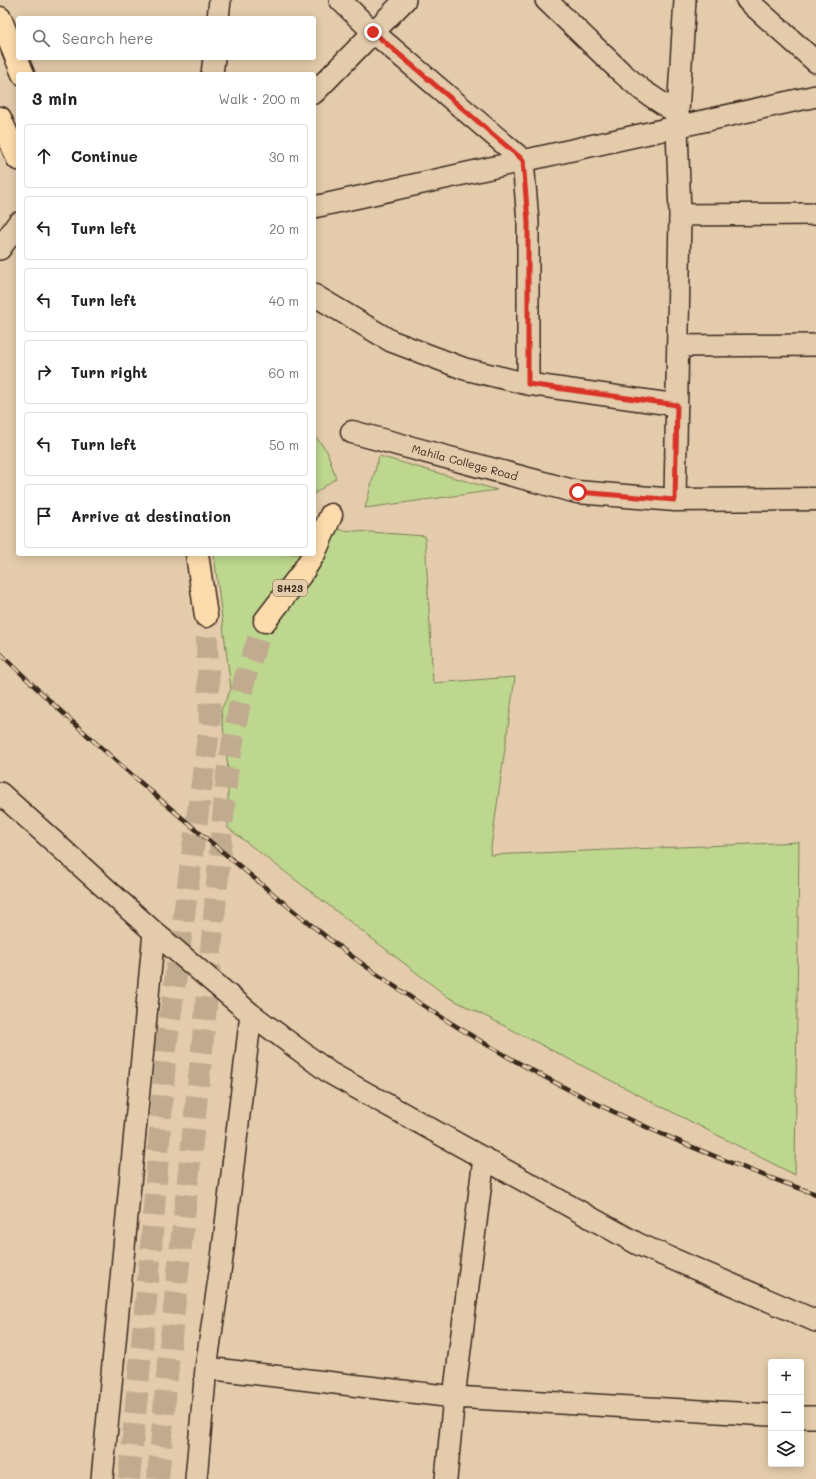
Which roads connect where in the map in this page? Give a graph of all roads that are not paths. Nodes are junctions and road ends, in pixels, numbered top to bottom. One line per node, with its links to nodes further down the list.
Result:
1 (220, 0): 7 (street)
2 (340, 0): 9 (street)
3 (405, 0): 9 (street)
4 (546, 0): 19 (street)
5 (685, 0): 19 (street)
6 (747, 0): 13 (street)
7 (218, 16)
8 (0, 18): 10 (main road)
9 (373, 32): 16 (street); 21 (street)
10 (16, 57)
11 (17, 60): 14 (main road)
12 (214, 60): 15 (street)
13 (816, 62)
14 (22, 72)
15 (212, 72)
16 (316, 91)
17 (816, 96): 19 (street)
18 (0, 118): 20 (main road)
19 (678, 121): 21 (street); 23 (street)
20 (16, 154)
21 (523, 160): 22 (street); 30 (street)
22 (316, 207)
23 (680, 214): 24 (street); 28 (street)
24 (816, 214)
25 (16, 226): 26 (street)
26 (0, 249)
27 (316, 296): 30 (street)
28 (678, 346): 29 (street); 31 (street)
29 (816, 346)
30 (528, 384): 31 (street)
31 (677, 405): 34 (street)
32 (352, 432): 34 (main road, Mahila College Road)
33 (816, 499): 34 (main road, Mahila College Road)
34 (675, 500)
35 (331, 515): 36 (main road, SH23)
36 (316, 549)
37 (197, 556): 39 (main road)
38 (313, 556): 40 (main road, SH23)
39 (206, 616)
40 (265, 621)
41 (0, 793): 42 (street)
42 (154, 932): 43 (street); 51 (street)
43 (252, 1014): 44 (street); 46 (street)
44 (484, 1158): 45 (street); 47 (street)
45 (816, 1321)
46 (206, 1368): 47 (street); 52 (street)
47 (454, 1397): 48 (street); 53 (street)
48 (768, 1415)
49 (804, 1416): 50 (street)
50 (816, 1417)
51 (102, 1479)
52 (196, 1479)
53 (446, 1479)

